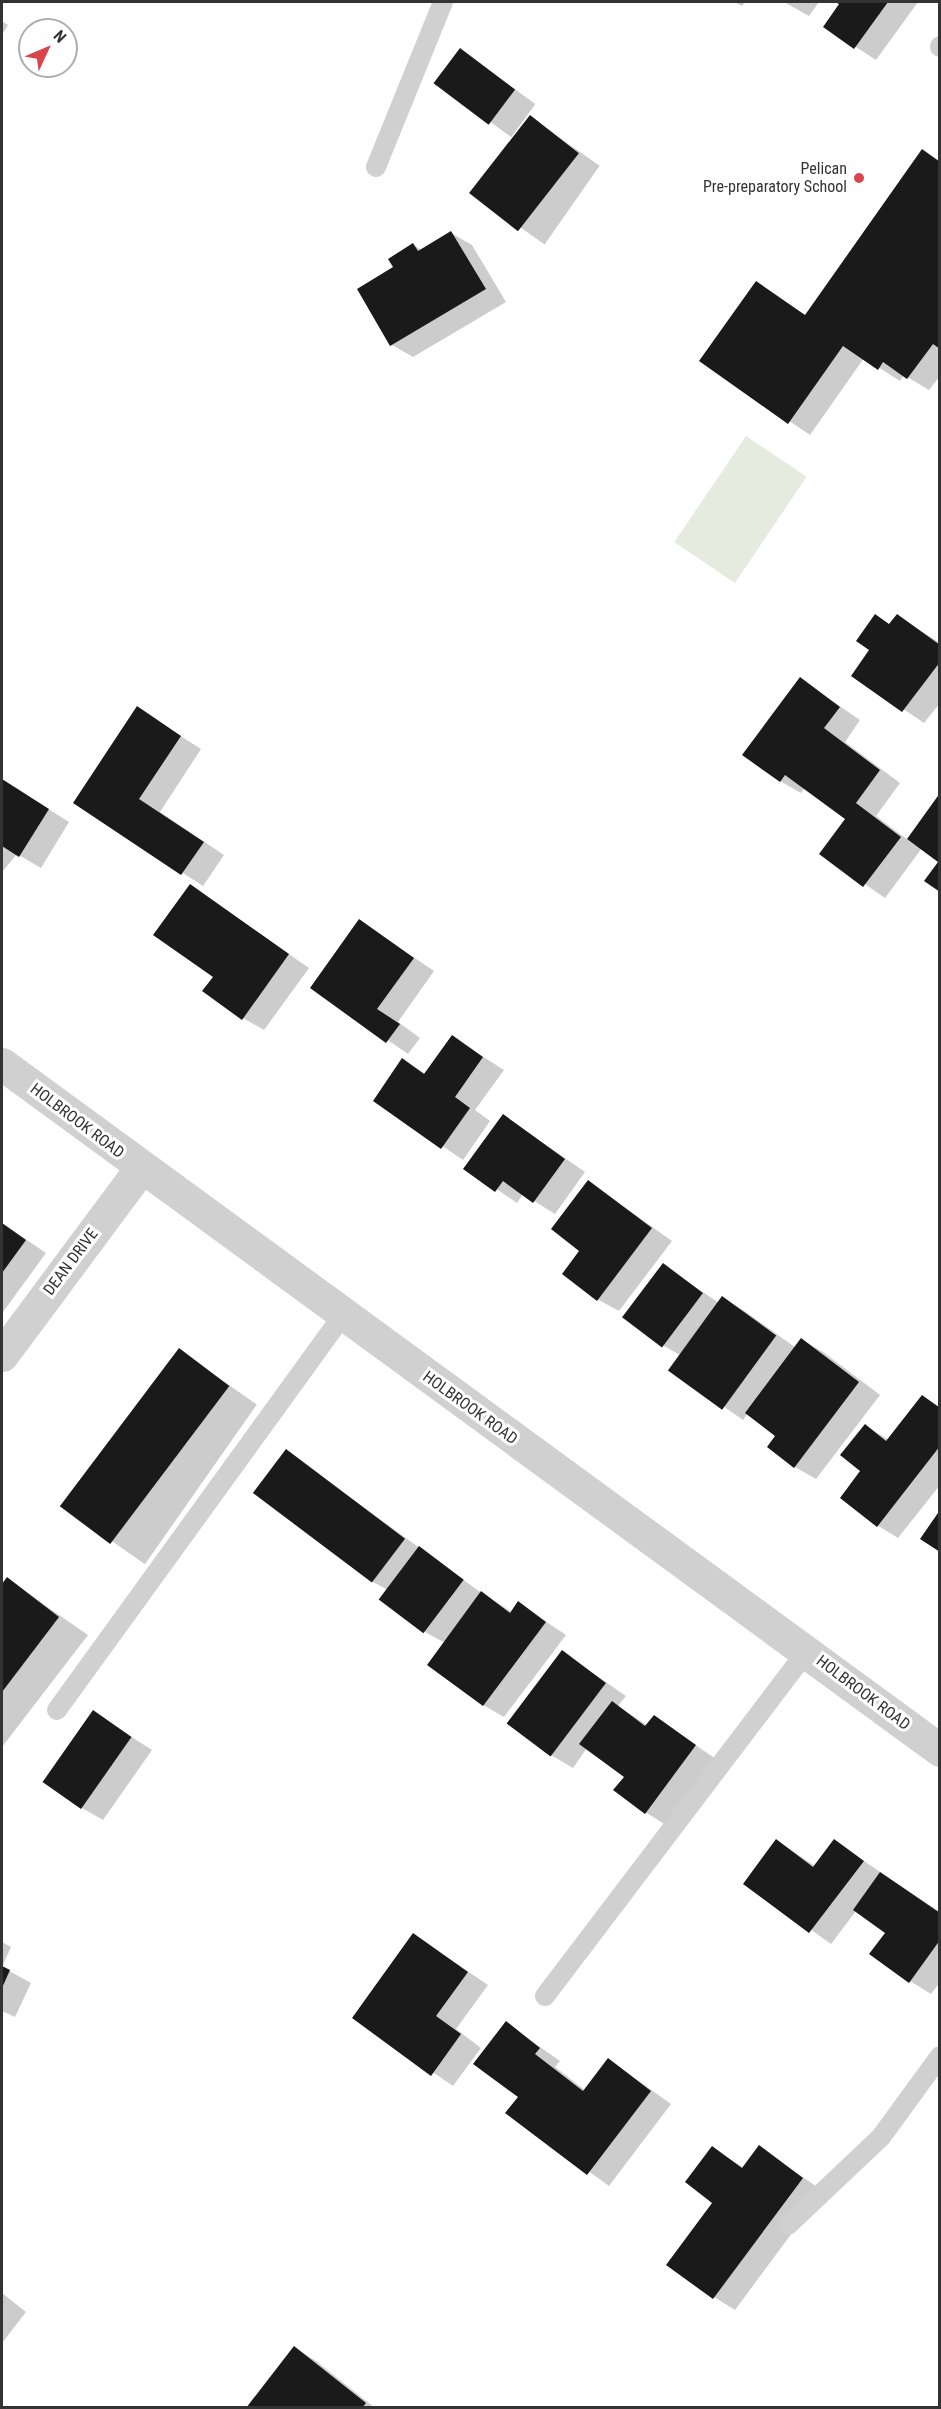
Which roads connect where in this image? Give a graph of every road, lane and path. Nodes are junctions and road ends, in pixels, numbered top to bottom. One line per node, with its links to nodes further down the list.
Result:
1 (443, 2): 2 (lane)
2 (376, 167)
3 (2, 1064): 4 (street, HOLBROOK ROAD)
4 (140, 1169): 5 (street, HOLBROOK ROAD); 6 (street, DEAN DRIVE)
5 (342, 1316): 7 (street, HOLBROOK ROAD); 8 (lane)
6 (2, 1355)
7 (807, 1652): 9 (street, HOLBROOK ROAD); 10 (lane)
8 (57, 1710)
9 (939, 1750)
10 (545, 1996)
11 (939, 2056): 12 (lane)
12 (788, 2225)

